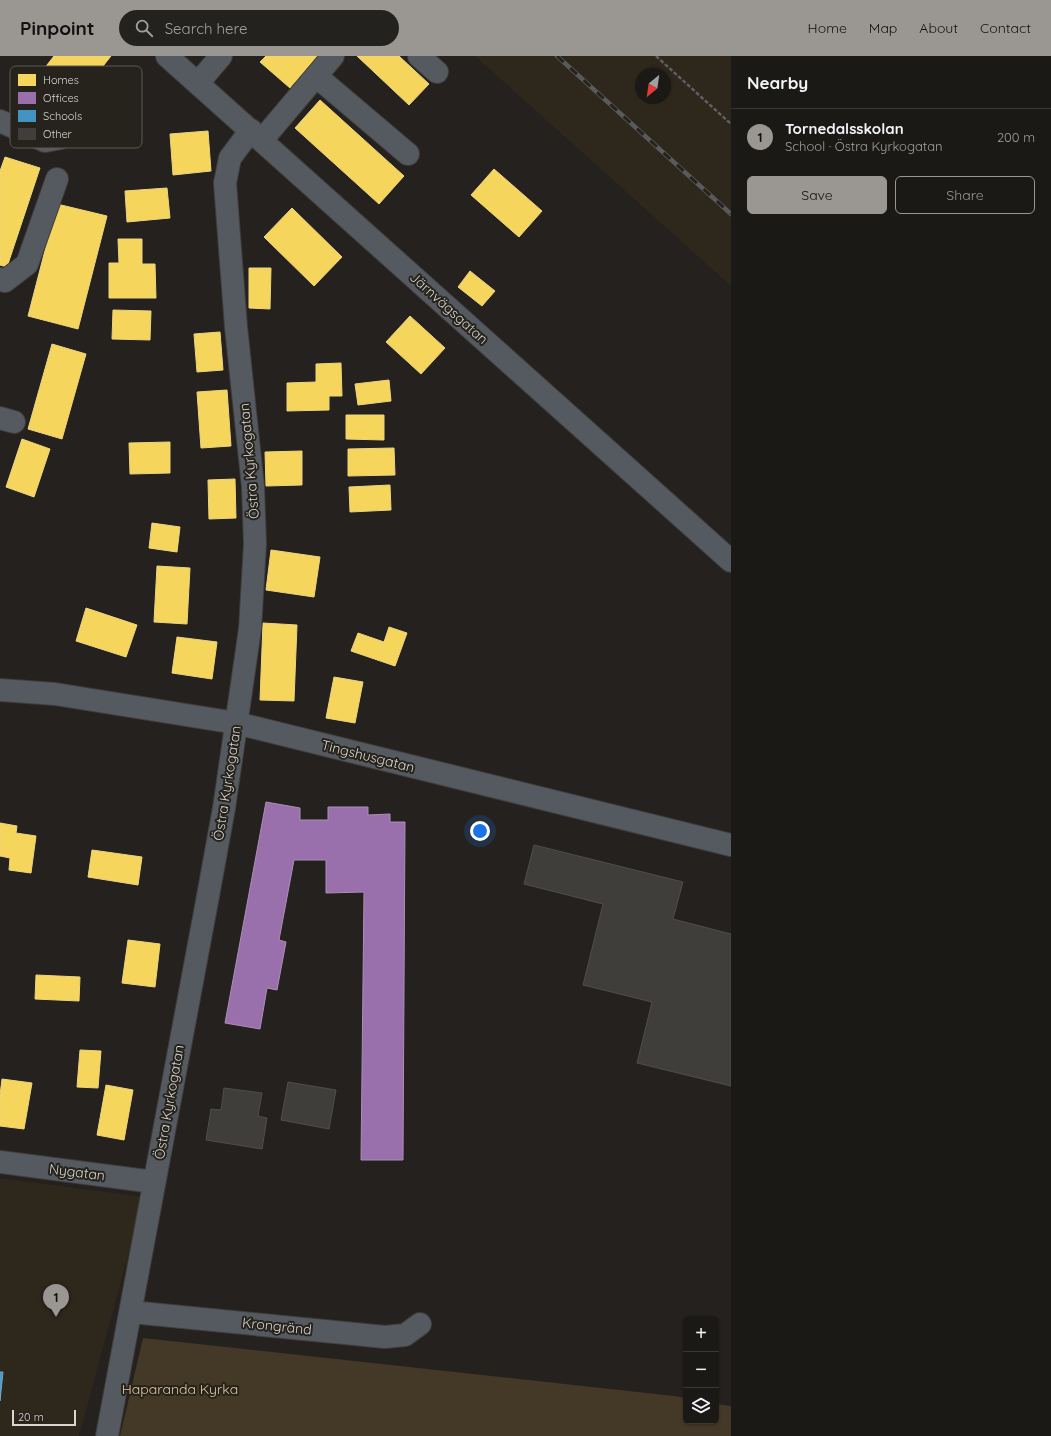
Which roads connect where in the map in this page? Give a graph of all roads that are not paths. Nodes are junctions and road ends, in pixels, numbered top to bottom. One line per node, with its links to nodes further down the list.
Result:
1 (167, 56): 7 (street, Järnvägsgatan)
2 (221, 56): 7 (street)
3 (332, 56): 6 (street, Östra Kyrkogatan)
4 (419, 56): 5 (street)
5 (437, 72)
6 (316, 76): 10 (street, Östra Kyrkogatan); 11 (street)
7 (198, 83): 10 (street, Järnvägsgatan)
8 (0, 121): 9 (street)
9 (10, 125)
10 (256, 135): 14 (street, Järnvägsgatan); 16 (street, Östra Kyrkogatan)
11 (408, 154)
12 (57, 179): 13 (street)
13 (0, 280)
14 (731, 561)
15 (0, 690): 16 (street, Tingshusgatan)
16 (236, 724): 17 (street, Tingshusgatan); 19 (street, Östra Kyrkogatan)
17 (731, 846)
18 (0, 1162): 19 (street, Nygatan)
19 (154, 1182): 20 (street, Östra Kyrkogatan)
20 (131, 1312): 21 (street, Krongränd); 22 (street, Östra Kyrkogatan)
21 (420, 1324)
22 (107, 1436)

